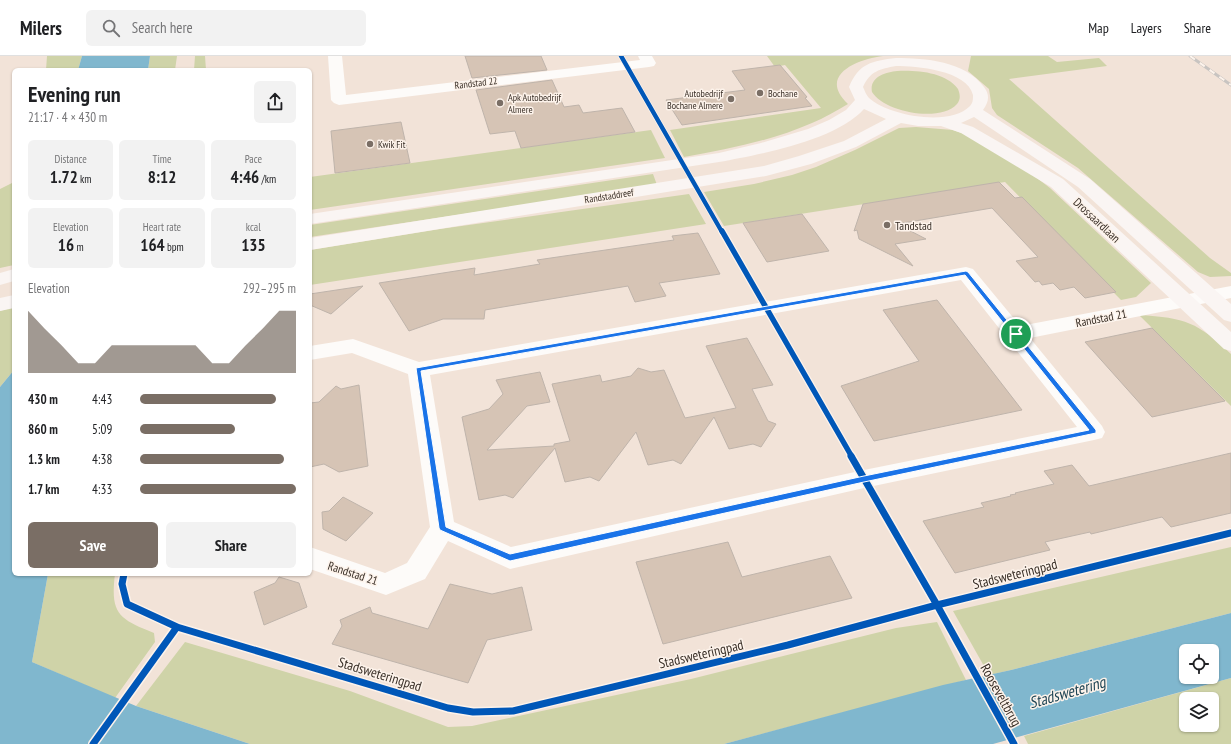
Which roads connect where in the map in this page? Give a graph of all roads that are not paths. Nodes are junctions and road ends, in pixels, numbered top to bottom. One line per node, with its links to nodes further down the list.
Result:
1 (334, 56): 2 (street, Randstad 22)
2 (646, 56)
3 (962, 56): 5 (main road)
4 (920, 59): 5 (main road); 6 (main road)
5 (960, 74): 7 (main road)
6 (863, 100): 8 (main road); 10 (main road, Randstaddreef)
7 (975, 111): 9 (main road); 15 (main road, Drossaardlaan)
8 (900, 118): 9 (main road); 11 (main road, Randstaddreef)
9 (944, 122): 17 (main road, Drossaardlaan)
10 (312, 219)
11 (312, 244)
12 (12, 276): 13 (main road)
13 (0, 279)
14 (1231, 292): 15 (street, Randstad 21)
15 (1210, 296): 17 (street, Randstad 21); 19 (main road, Drossaardlaan)
16 (12, 301): 18 (main road)
17 (1185, 301): 20 (street, Randstad 21); 21 (main road, Drossaardlaan)
18 (0, 305)
19 (1231, 315)
20 (1016, 334): 23 (street); 24 (street)
21 (1231, 344)
22 (312, 353): 23 (street)
23 (418, 370): 24 (street)
24 (443, 528): 25 (street, Randstad 21)
25 (312, 559)

